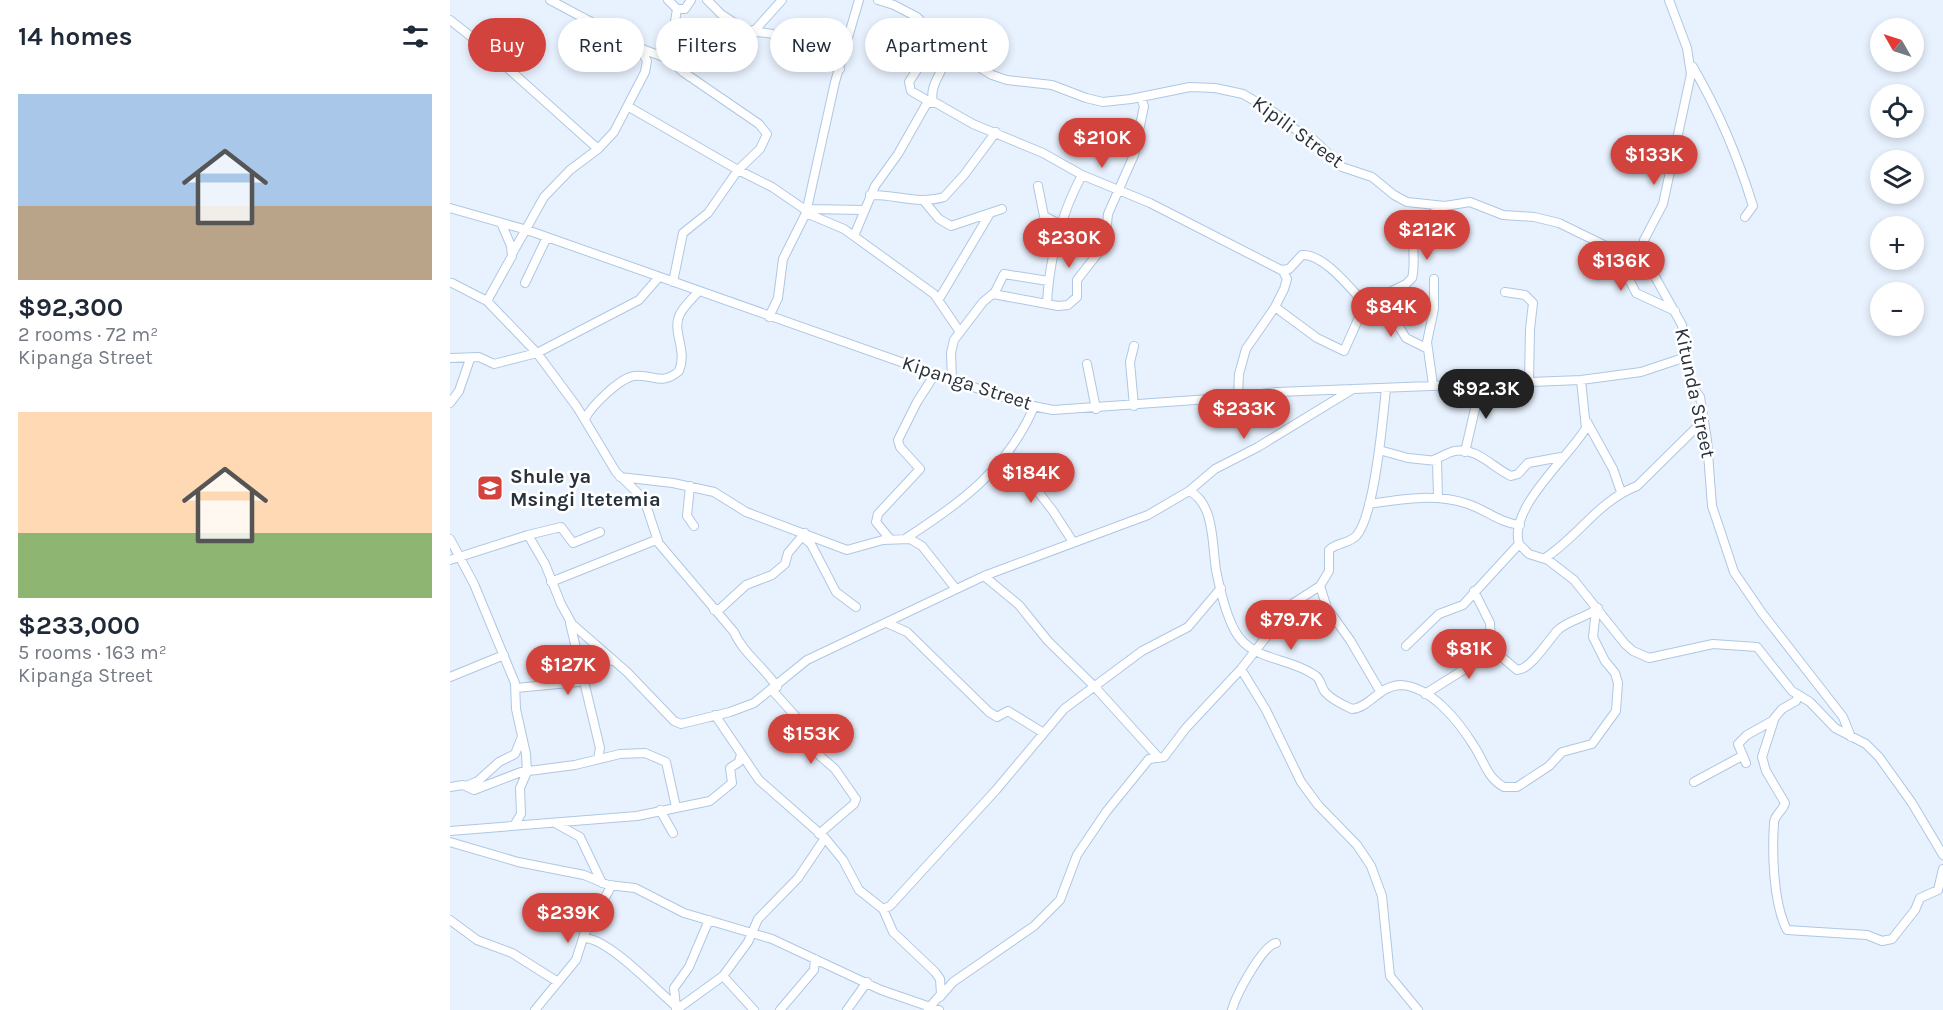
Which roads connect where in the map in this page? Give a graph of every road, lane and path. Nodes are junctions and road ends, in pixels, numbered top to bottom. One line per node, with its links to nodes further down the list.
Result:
1 (550, 0): 10 (street)
2 (668, 0): 9 (street)
3 (691, 0): 9 (street)
4 (707, 0): 12 (street)
5 (782, 0): 16 (street)
6 (859, 0): 15 (street)
7 (878, 0): 13 (street, Kipili Street)
8 (1669, 0): 18 (street, Kitunda Street)
9 (677, 9): 11 (street)
10 (584, 18)
11 (676, 18)
12 (729, 18)
13 (918, 18)
14 (450, 20): 28 (street)
15 (853, 22)
16 (758, 26)
17 (644, 53): 26 (street)
18 (1690, 64): 41 (street); 64 (street, Kitunda Street)
19 (683, 72): 29 (street)
20 (839, 72): 39 (street)
21 (916, 72): 25 (street)
22 (940, 72): 25 (street)
23 (988, 72): 24 (street, Kipili Street)
24 (1141, 98): 32 (street); 35 (street, Kipili Street)
25 (931, 102): 27 (street); 33 (street)
26 (628, 106): 28 (street); 29 (street)
27 (996, 132): 30 (street); 34 (street)
28 (598, 149): 44 (street)
29 (738, 170): 39 (street); 52 (street)
30 (1082, 175): 32 (street); 43 (street)
31 (1038, 186): 43 (street)
32 (1119, 192): 48 (street); 61 (street)
33 (870, 195): 34 (street); 38 (street)
34 (923, 200): 40 (street)
35 (1444, 206): 59 (street); 64 (street, Kipili Street)
36 (450, 208): 42 (street, Kipanga Street)
37 (1002, 209): 40 (street)
38 (865, 210): 39 (street); 45 (street)
39 (807, 211): 45 (street); 65 (street)
40 (989, 215): 58 (street)
41 (1744, 217)
42 (502, 225): 44 (street, Kipanga Street); 47 (street)
43 (1061, 225): 51 (street)
44 (527, 230): 46 (street, Kipanga Street); 47 (street)
45 (854, 236): 58 (street)
46 (548, 237): 49 (street, Kipanga Street); 54 (street)
47 (512, 254): 60 (street)
48 (1281, 270): 62 (street); 63 (street)
49 (659, 277): 52 (street, Kipanga Street); 69 (street)
50 (1434, 279): 68 (street)
51 (1048, 280): 57 (street); 61 (street)
52 (674, 282): 55 (street, Kipanga Street)
53 (452, 283): 60 (street)
54 (525, 283)
55 (698, 292): 65 (street, Kipanga Street); 87 (street)
56 (1505, 292): 77 (street)
57 (993, 294): 61 (street); 66 (street)
58 (939, 299): 66 (street)
59 (1374, 299): 62 (street); 68 (street)
60 (487, 301): 69 (street)
61 (1047, 304)
62 (1365, 304): 63 (street)
63 (1275, 307): 82 (street)
64 (1675, 311): 70 (street, Kitunda Street)
65 (769, 317): 74 (street, Kipanga Street)
66 (960, 332): 75 (street)
67 (1134, 346): 84 (street)
68 (1428, 348): 79 (street)
69 (537, 353): 72 (street); 87 (street)
70 (1686, 357): 76 (street, Kipanga Street); 88 (street, Kitunda Street)
71 (450, 358): 72 (street)
72 (470, 359): 83 (street)
73 (1087, 364): 86 (street)
74 (936, 374): 75 (street, Kipanga Street); 107 (street)
75 (951, 380): 85 (street, Kipanga Street)
76 (1581, 380): 77 (street, Kipanga Street); 89 (street)
77 (1529, 381): 78 (street, Kipanga Street)
78 (1481, 383): 79 (street, Kipanga Street); 91 (street)
79 (1433, 385): 81 (street, Kipanga Street)
80 (1355, 388): 81 (street, Kipanga Street); 82 (street, Kipanga Street); 97 (street)
81 (1386, 388): 90 (street)
82 (1238, 397): 84 (street, Kipanga Street)
83 (450, 403)
84 (1134, 405): 86 (street, Kipanga Street)
85 (1034, 407): 86 (street, Kipanga Street); 92 (street)
86 (1096, 409)
87 (585, 419): 95 (street)
88 (1703, 421): 98 (street); 143 (street, Kitunda Street)
89 (1587, 422): 93 (street); 98 (street)
90 (1379, 450): 94 (street); 100 (street)
91 (1465, 452): 93 (street); 94 (street)
92 (1008, 453): 108 (street); 110 (street)
93 (1562, 457): 101 (street)
94 (1433, 460): 99 (street)
95 (620, 477): 96 (street); 109 (street)
96 (690, 486): 102 (street); 105 (street)
97 (1189, 491): 110 (street); 118 (street)
98 (1621, 492): 113 (street)
99 (1438, 497): 100 (street); 101 (street)
100 (1369, 504): 117 (street)
101 (1520, 525): 111 (street)
102 (694, 526)
103 (600, 532): 104 (street)
104 (528, 535): 112 (street); 116 (street)
105 (804, 535): 107 (street); 121 (street); 123 (street)
106 (450, 539): 112 (street)
107 (890, 539): 108 (street)
108 (906, 539): 119 (street)
109 (657, 541): 116 (street); 123 (street)
110 (1073, 542): 115 (street)
111 (1519, 544): 113 (street); 120 (street)
112 (460, 556): 114 (street); 129 (street)
113 (1545, 558): 122 (street)
114 (450, 560)
115 (984, 576): 119 (street); 134 (street)
116 (551, 582): 124 (street)
117 (1320, 586): 128 (street); 137 (street)
118 (1221, 588): 128 (street); 134 (street)
119 (956, 589): 125 (street)
120 (1474, 591): 126 (street); 127 (street)
121 (856, 607)
122 (1597, 609): 126 (street); 138 (street); 139 (street)
123 (714, 610): 136 (street)
124 (570, 621): 130 (street); 133 (street)
125 (889, 624): 136 (street); 142 (street)
126 (1490, 645): 138 (street)
127 (1406, 646)
128 (1255, 652): 131 (street); 137 (street)
129 (504, 655): 132 (street); 135 (street)
130 (614, 660): 133 (street); 140 (street)
131 (1241, 669): 146 (street); 184 (street)
132 (450, 677)
133 (583, 680): 135 (street); 147 (street)
134 (1094, 686): 142 (street); 146 (street)
135 (516, 688): 144 (street)
136 (774, 688): 140 (street); 158 (street)
137 (1380, 691): 138 (street)
138 (1425, 694)
139 (1799, 695): 141 (street); 143 (street)
140 (716, 715): 145 (street)
141 (1774, 720): 149 (street); 162 (street)
142 (1042, 732): 165 (street)
143 (1851, 737): 160 (street)
144 (521, 739): 148 (street); 150 (street)
145 (741, 754): 152 (street); 158 (street)
146 (1159, 758): 175 (street)
147 (598, 759): 148 (street); 152 (street)
148 (526, 772): 150 (street); 155 (street)
149 (1694, 782)
150 (466, 786): 151 (street)
151 (450, 787)
152 (676, 807): 153 (street)
153 (660, 810): 154 (street); 157 (street)
154 (553, 822): 155 (street); 163 (street)
155 (515, 824): 156 (street)
156 (450, 831)
157 (673, 833)
158 (822, 836): 165 (street); 168 (street)
159 (450, 842): 163 (street)
160 (1941, 853): 161 (street)
161 (1943, 861)
162 (1943, 868)
163 (602, 882): 164 (street)
164 (612, 885): 167 (street); 169 (street)
165 (883, 909): 175 (street)
166 (450, 920): 173 (street)
167 (708, 920): 168 (street); 176 (street)
168 (753, 933): 171 (street); 172 (street)
169 (583, 938): 173 (street); 176 (street)
170 (1276, 944): 183 (street)
171 (815, 960): 174 (street); 180 (street)
172 (723, 976): 176 (street); 179 (street)
173 (558, 982): 178 (street)
174 (867, 982): 177 (street); 181 (street)
175 (940, 997): 177 (street)
176 (677, 1008)
177 (929, 1008): 182 (street)
178 (536, 1010)
179 (754, 1010)
180 (780, 1010)
181 (847, 1010)
182 (939, 1010)
183 (1232, 1010)
184 (1418, 1010)

